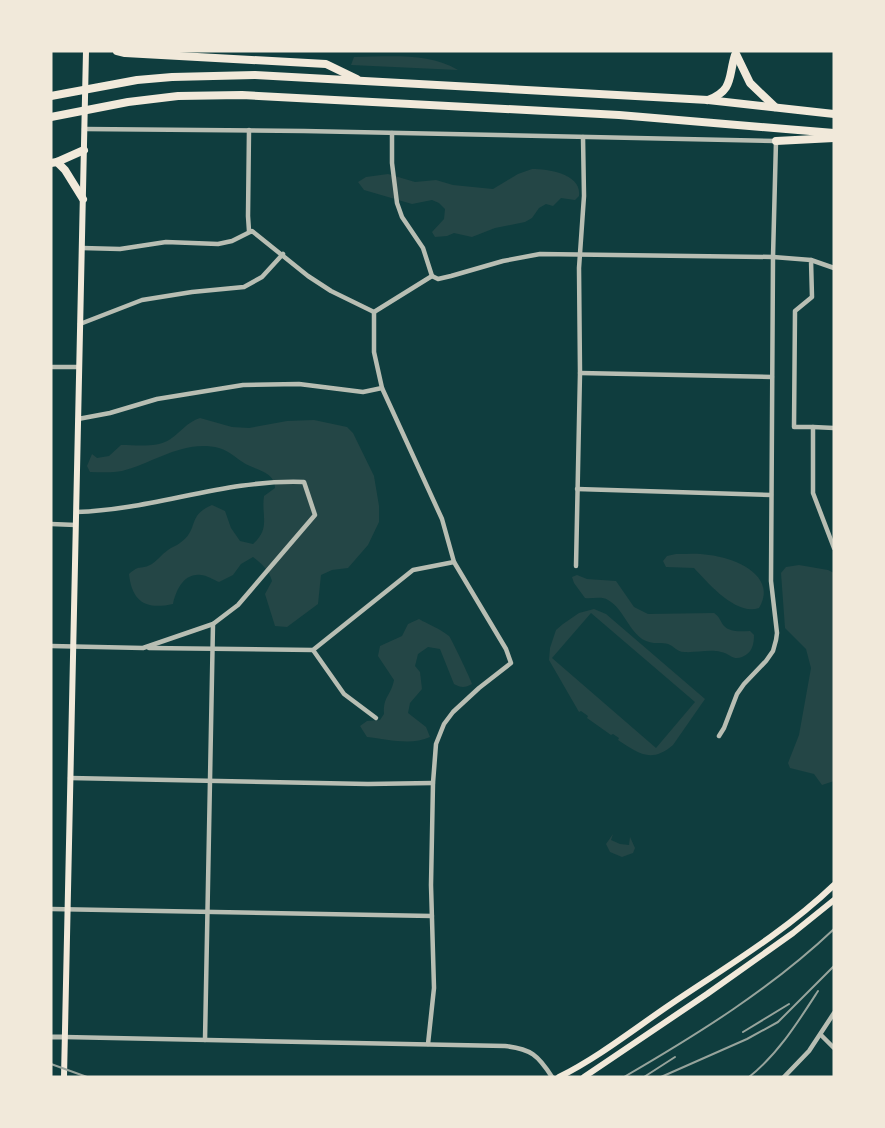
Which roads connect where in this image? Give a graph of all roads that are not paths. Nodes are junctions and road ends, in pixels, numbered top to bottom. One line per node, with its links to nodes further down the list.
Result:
1 (86, 51): 10 (main road)
2 (117, 51): 4 (highway)
3 (736, 52): 6 (highway); 7 (highway)
4 (358, 80): 5 (highway); 6 (highway)
5 (51, 96)
6 (708, 100): 7 (highway)
7 (775, 107): 8 (highway)
8 (834, 114)
9 (51, 117): 13 (highway)
10 (84, 129): 11 (street); 17 (main road)
11 (249, 130): 12 (street); 20 (street)
12 (392, 133): 14 (street); 27 (street)
13 (834, 134)
14 (583, 137): 16 (street); 22 (street)
15 (834, 138): 16 (highway)
16 (776, 141): 24 (street)
17 (84, 150): 18 (highway); 19 (main road)
18 (54, 163): 19 (highway)
19 (83, 199): 21 (main road)
20 (249, 231): 21 (street); 23 (street)
21 (82, 248): 29 (main road)
22 (580, 253): 24 (street); 27 (street); 32 (street)
23 (283, 254): 28 (street); 29 (street)
24 (773, 257): 25 (street); 33 (street)
25 (812, 260): 26 (street); 36 (street)
26 (834, 268)
27 (432, 276): 28 (street)
28 (374, 312): 34 (street)
29 (80, 324): 31 (main road)
30 (51, 367): 31 (street)
31 (79, 367): 35 (main road)
32 (580, 373): 33 (street); 38 (street)
33 (772, 377): 39 (street)
34 (382, 388): 35 (street); 44 (street)
35 (78, 419): 40 (main road)
36 (813, 428): 37 (street); 43 (street)
37 (834, 428)
38 (577, 489): 39 (street); 45 (street)
39 (771, 495): 53 (street)
40 (76, 512): 42 (main road); 46 (street)
41 (51, 524): 42 (street)
42 (76, 525): 48 (main road)
43 (834, 548)
44 (454, 562): 51 (street); 56 (street)
45 (576, 566)
46 (213, 624): 49 (street); 50 (street)
47 (51, 646): 48 (street)
48 (73, 647): 49 (street); 54 (main road)
49 (143, 648): 50 (street)
50 (212, 648): 51 (street); 55 (street)
51 (313, 650): 52 (street)
52 (376, 718)
53 (719, 736)
54 (70, 778): 55 (street); 60 (main road)
55 (210, 780): 56 (street); 61 (street)
56 (433, 783): 62 (street)
57 (834, 885): 72 (main road)
58 (834, 900): 73 (main road)
59 (51, 909): 60 (street)
60 (67, 909): 61 (street); 66 (main road)
61 (207, 912): 62 (street); 67 (street)
62 (432, 916): 68 (street)
63 (834, 1013): 64 (street)
64 (821, 1035): 69 (street); 74 (street)
65 (51, 1037): 66 (street)
66 (64, 1037): 67 (street); 70 (main road)
67 (205, 1040): 68 (street)
68 (428, 1044): 71 (street)
69 (834, 1048)
70 (64, 1077)
71 (552, 1077)
72 (559, 1077)
73 (584, 1077)
74 (784, 1077)

